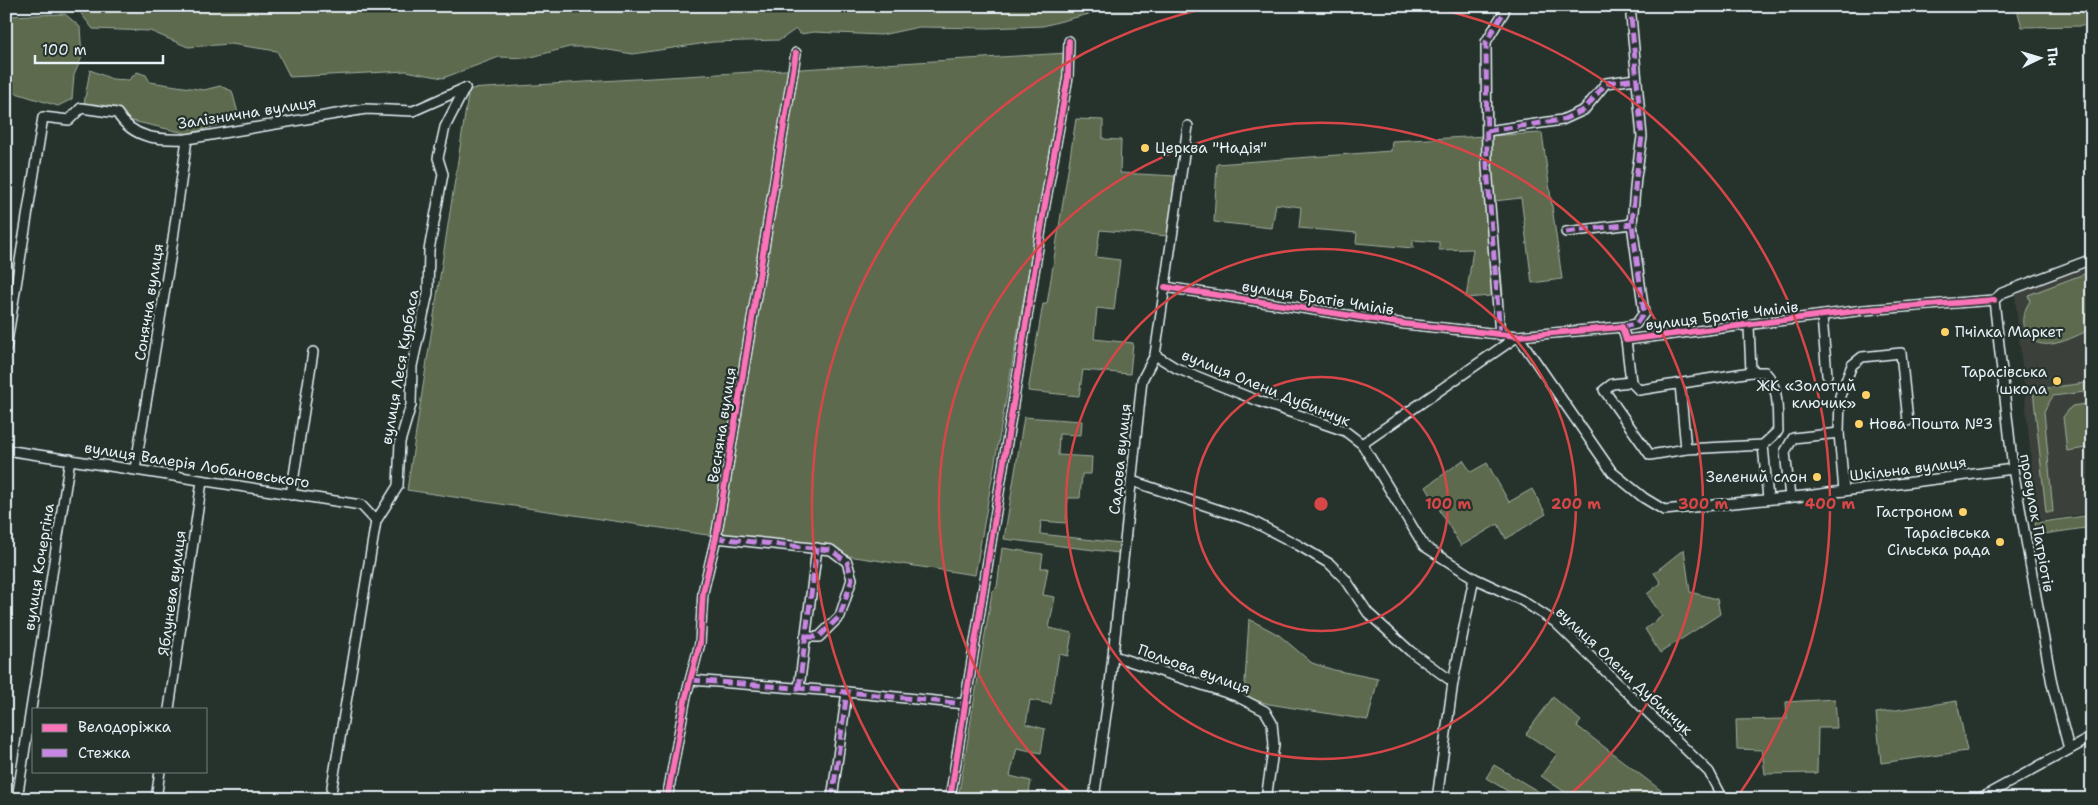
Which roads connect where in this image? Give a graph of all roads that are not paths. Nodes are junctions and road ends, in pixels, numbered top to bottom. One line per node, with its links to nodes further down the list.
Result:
1 (1504, 12): 8 (street)
2 (1631, 16): 5 (street)
3 (1069, 41): 53 (street)
4 (796, 53): 44 (street, Весняна вулиця)
5 (1636, 79): 8 (street); 10 (street)
6 (465, 88): 9 (street, Залізнична вулиця); 43 (street, вулиця Леся Курбаса)
7 (1188, 126): 13 (street, Садова вулиця)
8 (1487, 131): 18 (street)
9 (187, 139): 21 (street, Залізнична вулиця); 35 (street, Сонячна вулиця)
10 (1632, 224): 11 (street); 17 (street)
11 (1566, 232)
12 (2092, 259): 14 (street)
13 (1165, 287): 18 (street, вулиця Братів Чмілів); 23 (street, Садова вулиця)
14 (1994, 300): 15 (street, вулиця Братів Чмілів); 36 (street, провулок Патріотів)
15 (1822, 317): 16 (street, вулиця Братів Чмілів); 25 (street)
16 (1748, 326): 20 (street, вулиця Братів Чмілів); 24 (street)
17 (1622, 327): 19 (street, вулиця Братів Чмілів); 20 (street, вулиця Братів Чмілів)
18 (1500, 335): 19 (street, вулиця Братів Чмілів)
19 (1518, 336): 30 (street); 42 (street, Шкільна вулиця)
20 (1626, 340): 26 (street)
21 (6, 348)
22 (313, 352): 40 (street)
23 (1155, 355): 30 (street, вулиця Олени Дубинчук); 38 (street, Садова вулиця)
24 (1751, 372): 27 (street); 31 (street)
25 (1828, 375)
26 (1631, 382): 27 (street); 32 (street)
27 (1680, 384): 32 (street)
28 (1908, 421): 29 (street)
29 (1838, 433): 39 (street); 41 (street)
30 (1362, 444): 46 (street, вулиця Олени Дубинчук)
31 (1763, 445): 32 (street); 42 (street)
32 (1686, 449)
33 (6, 450): 34 (street, вулиця Валерія Лобановського)
34 (70, 459): 35 (street, вулиця Валерія Лобановського); 58 (street, вулиця Кочергіна)
35 (135, 469): 37 (street, вулиця Валерія Лобановського)
36 (2013, 469): 39 (street, Шкільна вулиця); 56 (street, провулок Патріотів)
37 (202, 481): 40 (street, вулиця Валерія Лобановського); 54 (street, Яблунева вулиця)
38 (1132, 481): 48 (street, Садова вулиця); 50 (street)
39 (1844, 491): 41 (street, Шкільна вулиця)
40 (291, 495): 43 (street, вулиця Валерія Лобановського)
41 (1790, 497): 42 (street, Шкільна вулиця)
42 (1768, 499)
43 (376, 521): 60 (street, вулиця Леся Курбаса)
44 (716, 538): 45 (street); 49 (street, Весняна вулиця)
45 (817, 548): 47 (street); 47 (street)
46 (1474, 578): 50 (street); 67 (street, вулиця Олени Дубинчук)
47 (805, 637): 51 (street)
48 (1114, 656): 64 (street, Садова вулиця); 65 (street, Польова вулиця)
49 (691, 680): 51 (street); 61 (street, Весняна вулиця)
50 (1453, 682): 66 (street)
51 (798, 688): 52 (street)
52 (847, 692): 53 (street); 62 (street)
53 (965, 704): 63 (street)
54 (169, 708)
55 (2092, 737): 56 (street)
56 (2068, 749): 68 (street)
57 (160, 772): 59 (street)
58 (17, 799)
59 (156, 799)
60 (330, 799)
61 (667, 799)
62 (832, 799)
63 (950, 799)
64 (1094, 799)
65 (1266, 799)
66 (1437, 799)
67 (1723, 799)
68 (1979, 799)

